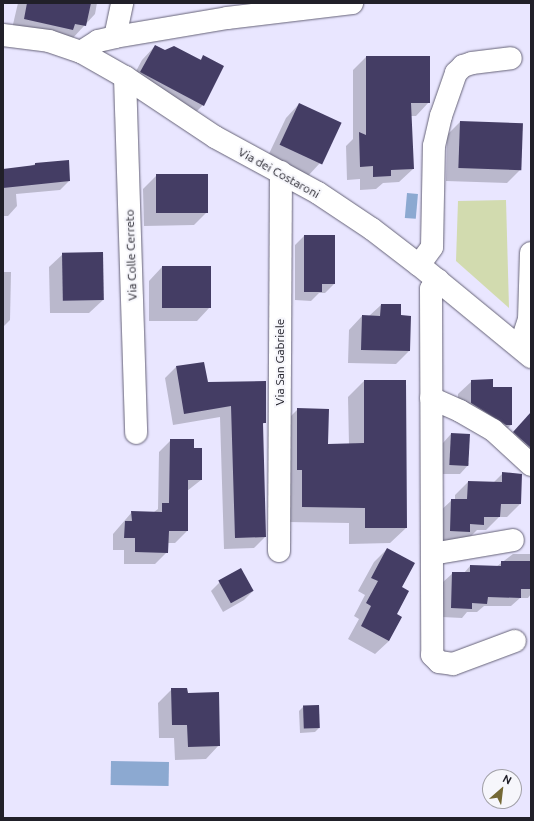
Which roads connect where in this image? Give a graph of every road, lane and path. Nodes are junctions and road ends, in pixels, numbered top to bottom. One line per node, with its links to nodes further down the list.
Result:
1 (122, 3): 4 (street)
2 (352, 3): 4 (street)
3 (3, 35): 5 (street, Via dei Costaroni)
4 (115, 37): 5 (street)
5 (82, 52): 7 (street, Via dei Costaroni)
6 (511, 58): 10 (street)
7 (125, 77): 8 (street, Via dei Costaroni); 14 (street, Via Colle Cerreto)
8 (281, 172): 10 (street, Via dei Costaroni); 17 (street, Via San Gabriele)
9 (531, 253): 12 (street)
10 (420, 265): 11 (street, Via dei Costaroni)
11 (438, 280): 12 (street, Via dei Costaroni); 13 (street)
12 (525, 352)
13 (431, 398): 15 (street); 18 (street)
14 (136, 433)
15 (531, 465)
16 (513, 540): 18 (street)
17 (280, 552)
18 (432, 554): 19 (street)
19 (515, 641)

